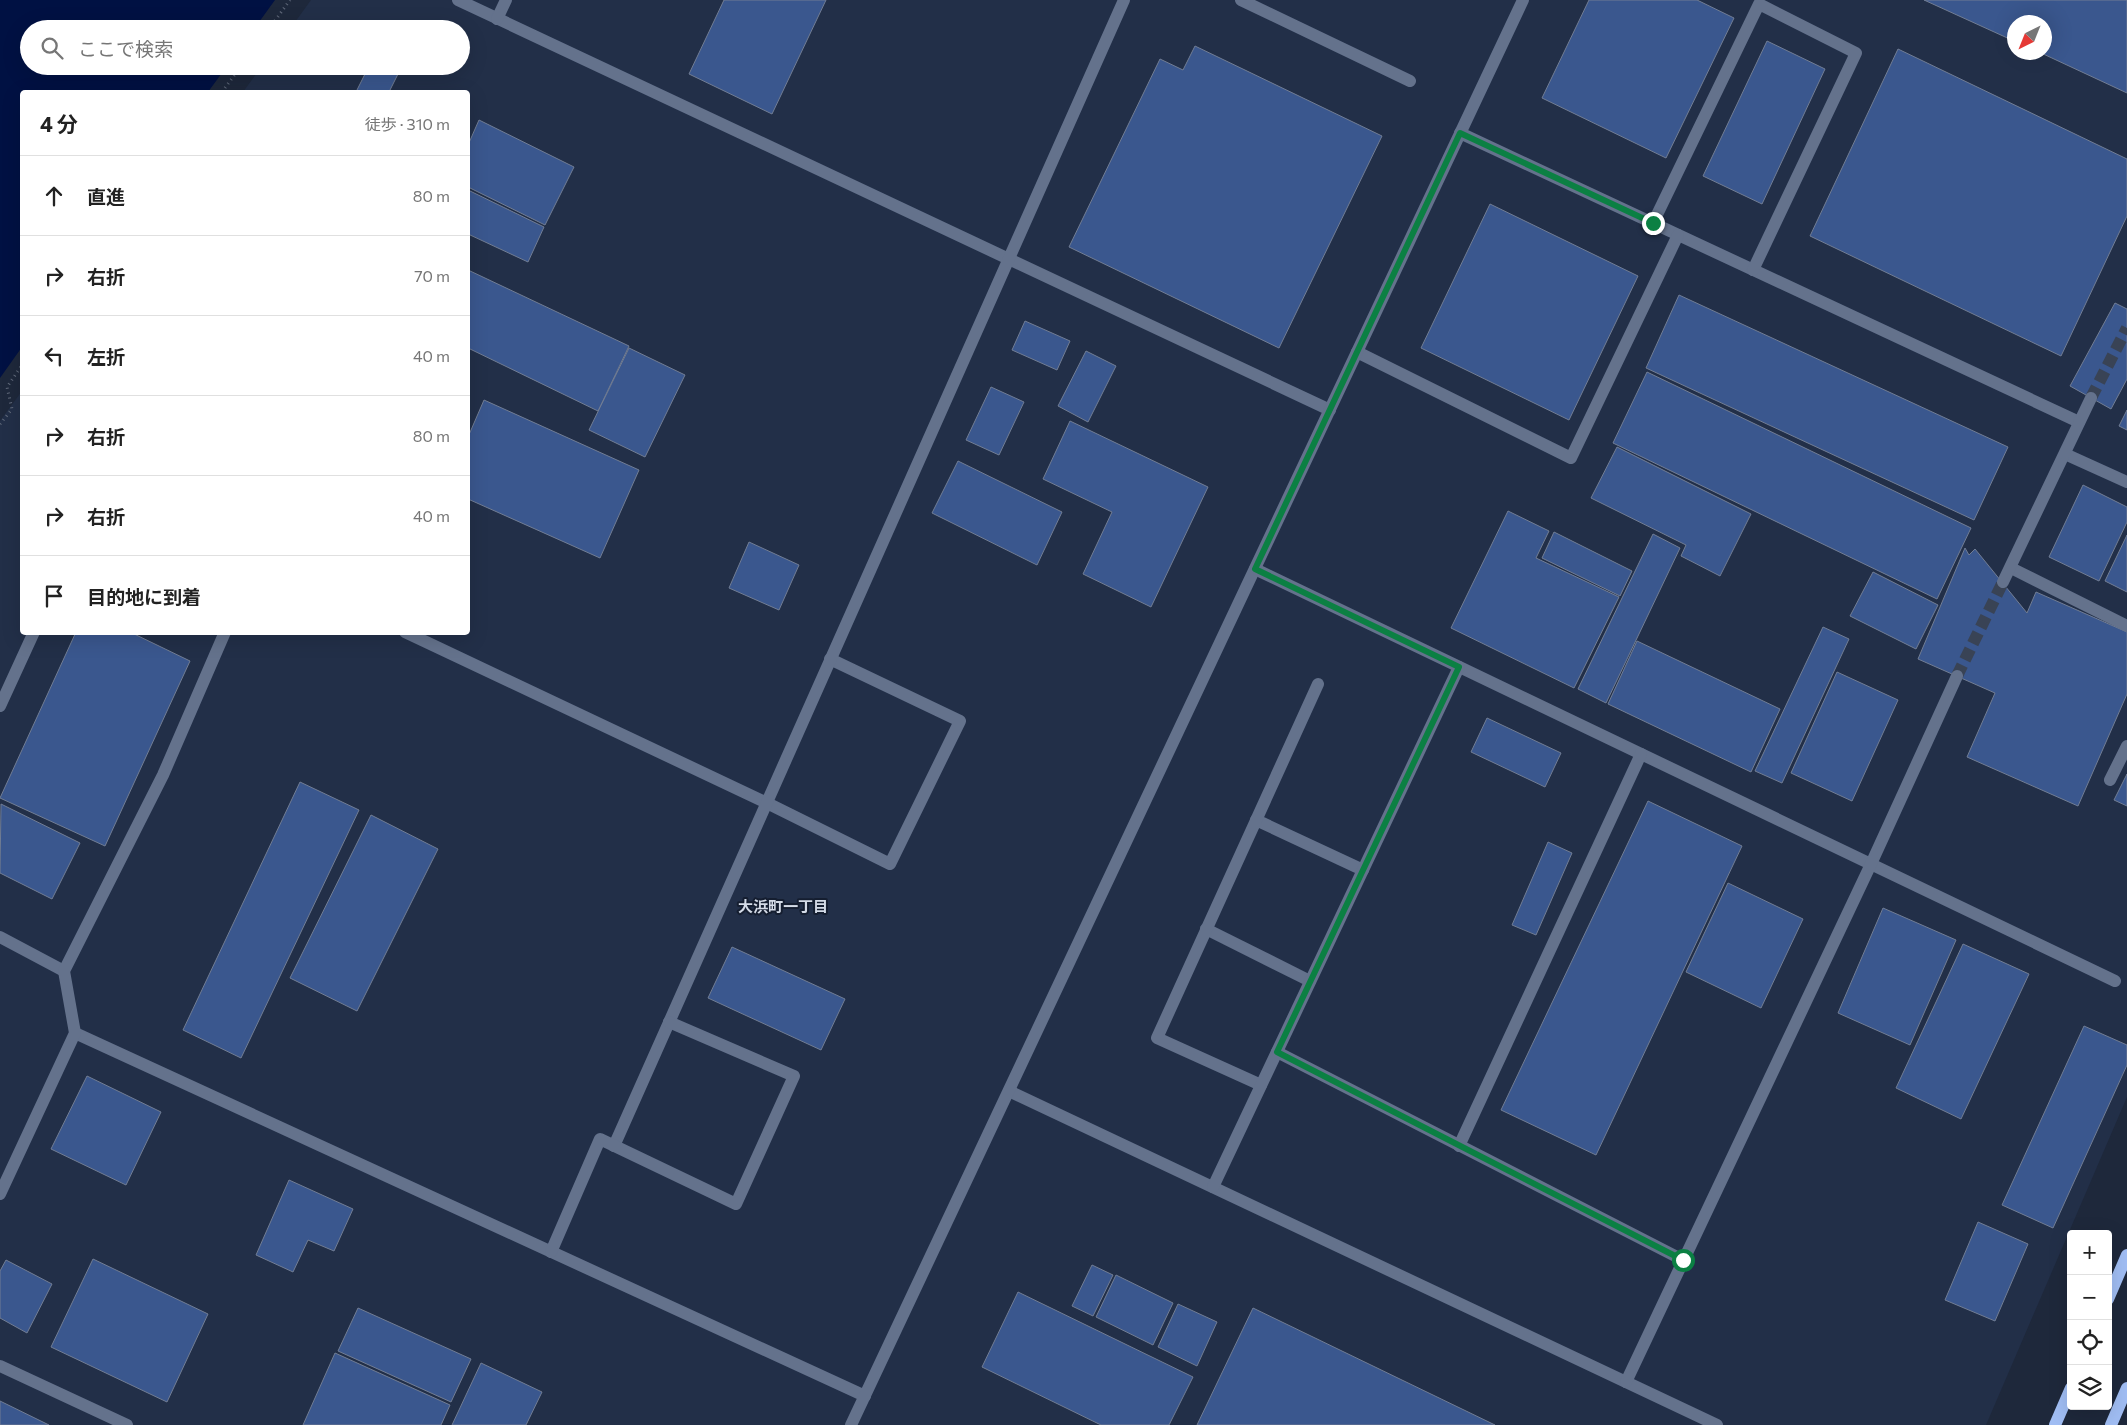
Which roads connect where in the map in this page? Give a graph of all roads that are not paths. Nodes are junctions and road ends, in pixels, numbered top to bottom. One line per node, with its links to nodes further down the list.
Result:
1 (458, 0): 6 (lane)
2 (506, 0): 6 (lane)
3 (1124, 0): 11 (lane)
4 (1241, 0): 7 (lane)
5 (1523, 0): 8 (lane)
6 (497, 18): 11 (lane)
7 (1410, 81)
8 (1460, 133): 9 (lane); 13 (lane)
9 (1653, 223): 10 (lane); 12 (lane)
10 (1678, 235): 12 (lane); 13 (lane)
11 (1009, 259): 15 (lane); 26 (lane)
12 (1753, 270): 16 (lane)
13 (1357, 352): 15 (lane)
14 (2091, 398): 16 (lane)
15 (1330, 410): 20 (lane)
16 (2079, 422): 17 (lane)
17 (2065, 454): 18 (lane); 19 (lane)
18 (2127, 482)
19 (2011, 568): 21 (lane); 22 (lane)
20 (1255, 569): 27 (lane); 47 (lane)
21 (2003, 582)
22 (2127, 626)
23 (33, 635): 30 (lane)
24 (224, 635): 40 (lane)
25 (411, 635): 34 (lane)
26 (830, 659): 34 (lane); 34 (lane)
27 (1459, 667): 32 (lane); 37 (lane)
28 (1957, 676): 36 (lane)
29 (1318, 684): 35 (lane)
30 (0, 706)
31 (2127, 746): 33 (lane)
32 (1641, 754): 36 (lane); 49 (lane)
33 (2110, 780)
34 (767, 803): 43 (lane)
35 (1256, 820): 37 (lane); 38 (lane)
36 (1871, 864): 42 (lane); 54 (lane)
37 (1363, 870): 41 (lane)
38 (1206, 929): 41 (lane); 46 (lane)
39 (0, 937): 40 (lane)
40 (64, 971): 44 (lane)
41 (1310, 981): 45 (lane)
42 (2115, 981)
43 (669, 1022): 48 (lane); 48 (lane)
44 (75, 1033): 51 (lane); 52 (lane)
45 (1277, 1052): 46 (lane); 49 (lane)
46 (1261, 1085): 50 (lane)
47 (1009, 1091): 50 (lane); 59 (lane)
48 (614, 1146): 52 (lane)
49 (1459, 1146): 54 (lane)
50 (1213, 1187): 57 (lane)
51 (0, 1194)
52 (550, 1252): 59 (lane)
53 (2127, 1255): 55 (main road)
54 (1683, 1260): 57 (lane)
55 (2112, 1290)
56 (0, 1366): 61 (lane)
57 (1626, 1382): 63 (lane)
58 (2127, 1388): 65 (main road)
59 (865, 1396): 62 (lane)
60 (2067, 1397): 64 (main road)
61 (127, 1425)
62 (851, 1425)
63 (1717, 1425)
64 (2055, 1425)
65 (2111, 1425)

